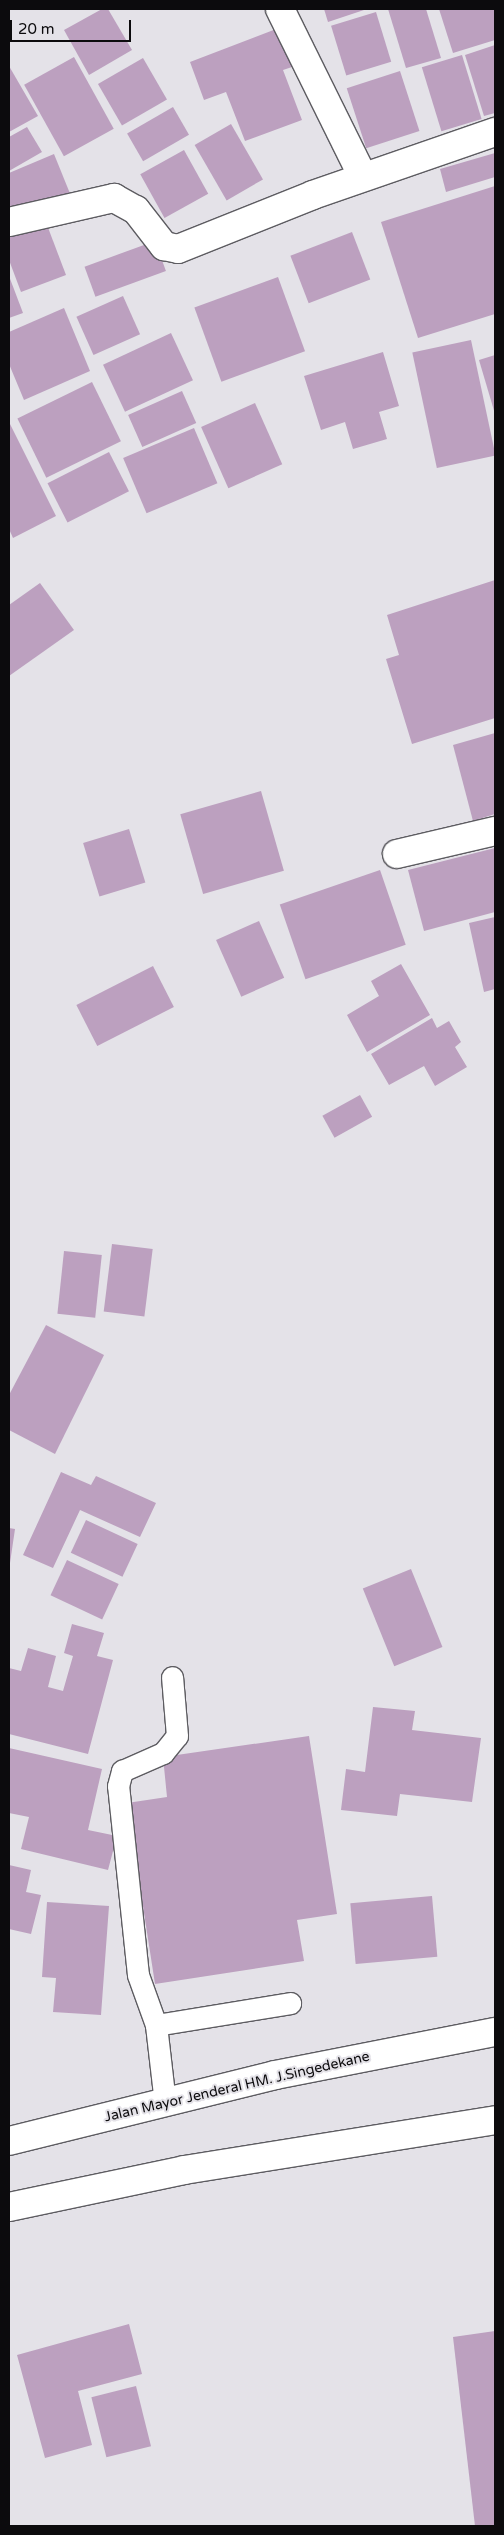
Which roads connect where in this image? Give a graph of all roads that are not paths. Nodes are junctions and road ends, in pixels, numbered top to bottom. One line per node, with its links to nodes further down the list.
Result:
1 (280, 9): 3 (main road)
2 (495, 132): 3 (main road)
3 (363, 177): 4 (main road)
4 (9, 222)
5 (495, 831): 6 (main road)
6 (397, 854)
7 (172, 1677): 9 (lane)
8 (290, 2003): 9 (lane)
9 (156, 2025): 11 (lane)
10 (495, 2032): 11 (main road, Jalan Mayor Jenderal HM. J.Singedekane)
11 (165, 2102): 13 (main road, Jalan Mayor Jenderal HM. J.Singedekane)
12 (495, 2120): 14 (main road)
13 (9, 2141)
14 (9, 2207)

